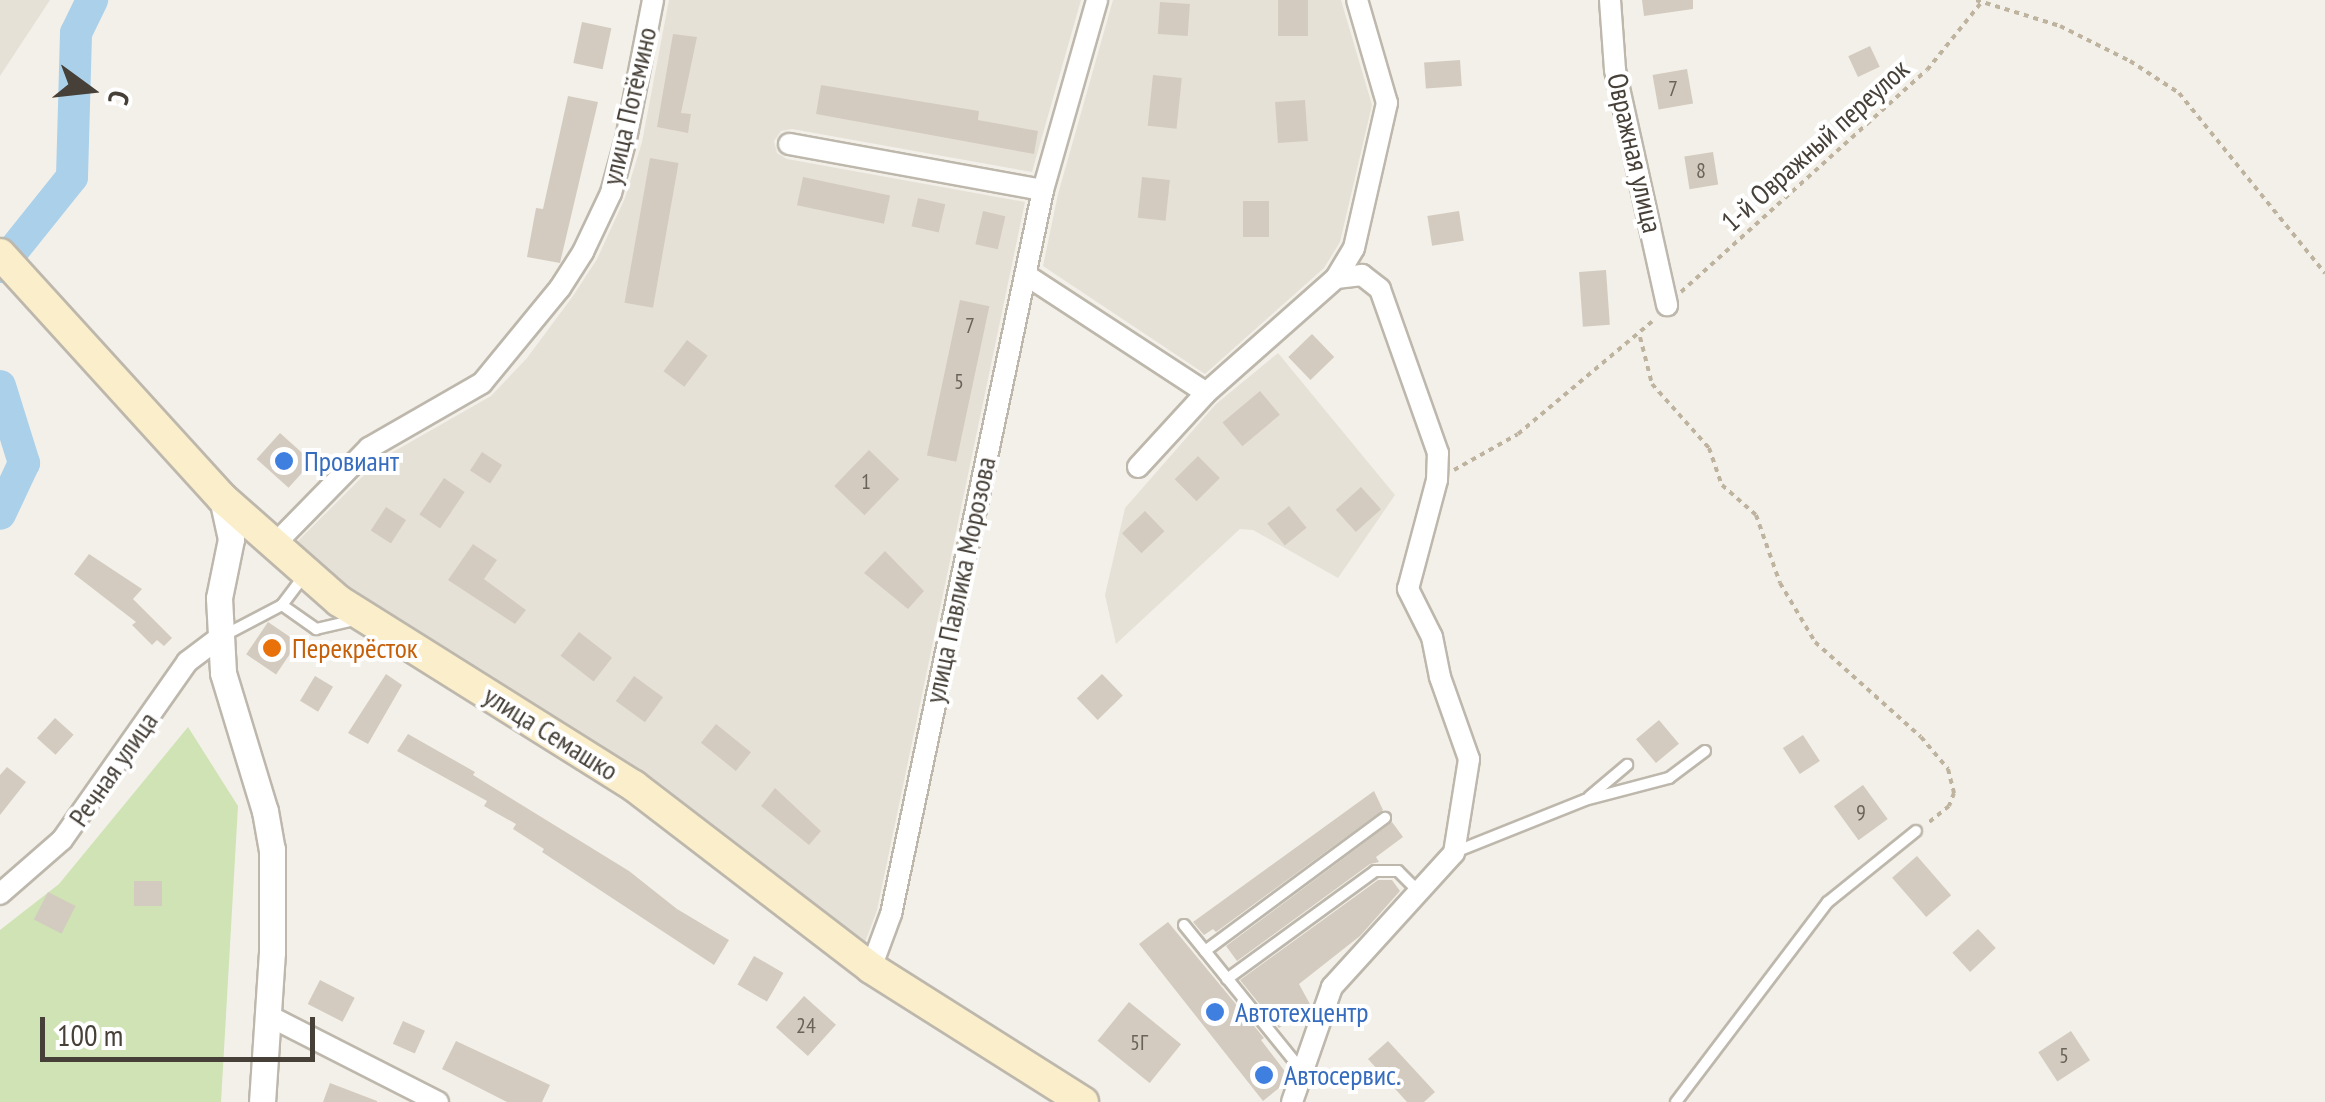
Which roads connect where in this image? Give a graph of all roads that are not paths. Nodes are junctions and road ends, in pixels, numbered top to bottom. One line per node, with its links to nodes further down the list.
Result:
1 (653, 0): 16 (street, улица Потёмино)
2 (1097, 0): 6 (street, улица Павлика Морозова)
3 (1357, 0): 7 (street)
4 (1610, 0): 12 (street, Овражная улица)
5 (789, 144): 6 (street)
6 (1043, 190): 9 (street, улица Павлика Морозова)
7 (1354, 248): 10 (street); 11 (street)
8 (0, 254): 15 (main road, улица Семашко)
9 (1026, 275): 13 (street); 32 (street, улица Павлика Морозова)
10 (1336, 278): 11 (street); 13 (street)
11 (1370, 278): 27 (street)
12 (1666, 305)
13 (1206, 393): 14 (street)
14 (1138, 467)
15 (222, 498): 16 (main road, улица Семашко); 17 (street)
16 (272, 547): 17 (street); 18 (main road, улица Семашко)
17 (227, 558): 21 (street)
18 (306, 574): 19 (lane); 20 (main road, улица Семашко)
19 (282, 605): 20 (lane); 21 (lane)
20 (365, 618): 32 (main road, улица Семашко)
21 (218, 638): 29 (street, Речная улица); 34 (street)
22 (1704, 750): 24 (lane)
23 (1627, 766): 24 (lane)
24 (1585, 800): 27 (lane)
25 (1384, 818): 31 (lane)
26 (1916, 831): 40 (lane)
27 (1454, 853): 28 (street)
28 (1419, 892): 33 (lane); 35 (street)
29 (0, 894)
30 (1184, 924): 31 (lane)
31 (1205, 951): 33 (lane)
32 (871, 968): 38 (main road, улица Семашко)
33 (1227, 979): 35 (lane)
34 (267, 1015): 36 (street); 37 (street)
35 (1304, 1072): 39 (street)
36 (262, 1102)
37 (438, 1102)
38 (1084, 1102)
39 (1292, 1102)
40 (1676, 1102)

